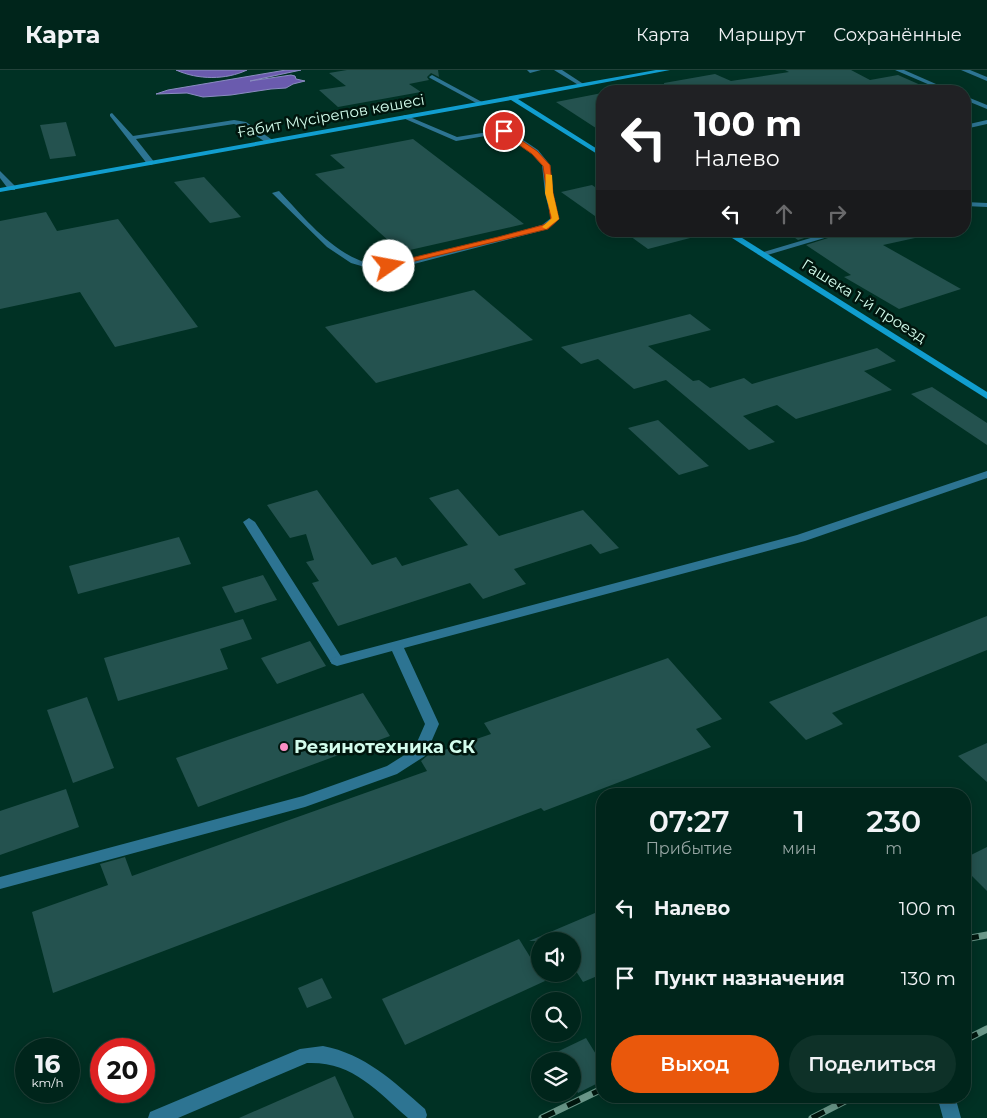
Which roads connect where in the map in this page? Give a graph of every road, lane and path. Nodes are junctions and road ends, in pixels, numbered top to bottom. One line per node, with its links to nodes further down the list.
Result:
1 (557, 70): 7 (street)
2 (667, 70): 7 (main road, Ғабит Мүсірепов көшесі)
3 (898, 70): 8 (street)
4 (964, 70): 6 (street)
5 (432, 77): 11 (street)
6 (987, 79)
7 (582, 85): 9 (main road, Ғабит Мүсірепов көшесі)
8 (934, 85)
9 (512, 98): 11 (main road, Ғабит Мүсірепов көшесі); 19 (main road)
10 (971, 100): 12 (street)
11 (480, 103): 14 (main road, Ғабит Мүсірепов көшесі)
12 (987, 107)
13 (112, 115): 17 (street)
14 (405, 117): 18 (main road, Ғабит Мүсірепов көшесі); 24 (street)
15 (987, 122): 16 (street)
16 (971, 126)
17 (131, 138): 18 (street); 20 (street)
18 (270, 141): 20 (main road, Ғабит Мүсірепов көшесі)
19 (596, 150)
20 (151, 162): 22 (main road, Ғабит Мүсірепов көшесі)
21 (0, 173): 22 (street)
22 (12, 188): 23 (main road, Ғабит Мүсірепов көшесі)
23 (0, 190)
24 (276, 193)
25 (971, 204): 26 (street)
26 (987, 205)
27 (734, 237): 29 (main road, Гашека 1-й проезд)
28 (822, 237): 29 (street)
29 (761, 254): 30 (main road, Гашека 1-й проезд)
30 (987, 396)
31 (987, 474): 33 (street)
32 (248, 522): 33 (street)
33 (396, 645): 34 (street)
34 (0, 883)
35 (948, 1103): 38 (street)
36 (418, 1115): 37 (street)
37 (157, 1118)
38 (952, 1118)

